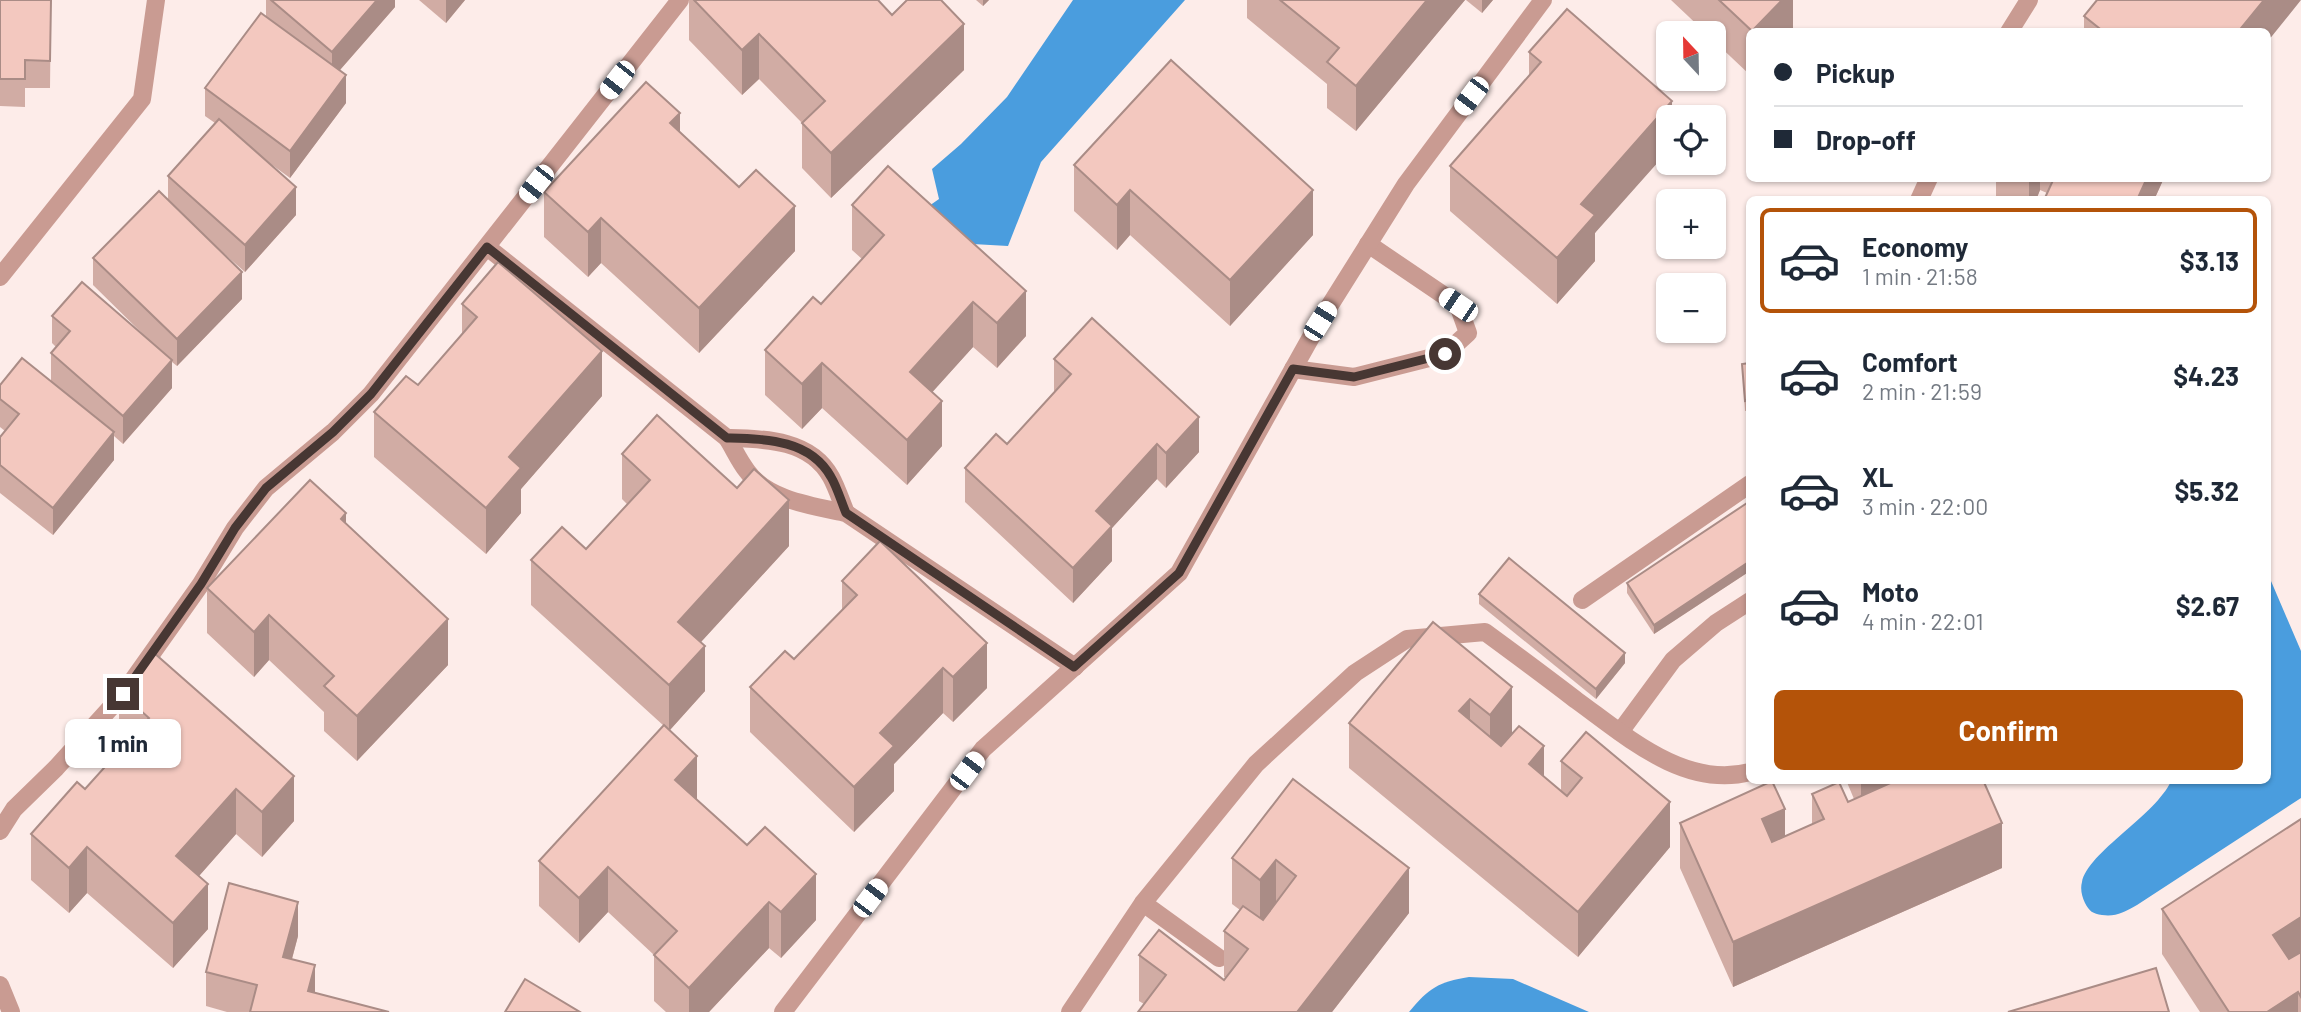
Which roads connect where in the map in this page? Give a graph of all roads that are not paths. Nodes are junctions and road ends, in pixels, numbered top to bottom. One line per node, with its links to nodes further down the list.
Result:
1 (156, 0): 8 (street)
2 (680, 0): 7 (street)
3 (1543, 0): 6 (street)
4 (2029, 0): 5 (street)
5 (2012, 28)
6 (1368, 244): 9 (street); 9 (street)
7 (487, 247): 10 (street); 18 (street)
8 (0, 277)
9 (1293, 369): 15 (street)
10 (727, 438): 12 (street); 12 (street)
11 (1746, 487): 13 (street)
12 (846, 513): 15 (street)
13 (1582, 600)
14 (1746, 604): 16 (street)
15 (1074, 667): 23 (street)
16 (1620, 732): 17 (street); 19 (street)
17 (1746, 773)
18 (0, 831)
19 (1143, 902): 20 (street); 24 (street)
20 (1219, 958)
21 (0, 985): 22 (street)
22 (11, 1012)
23 (783, 1012)
24 (1070, 1012)

